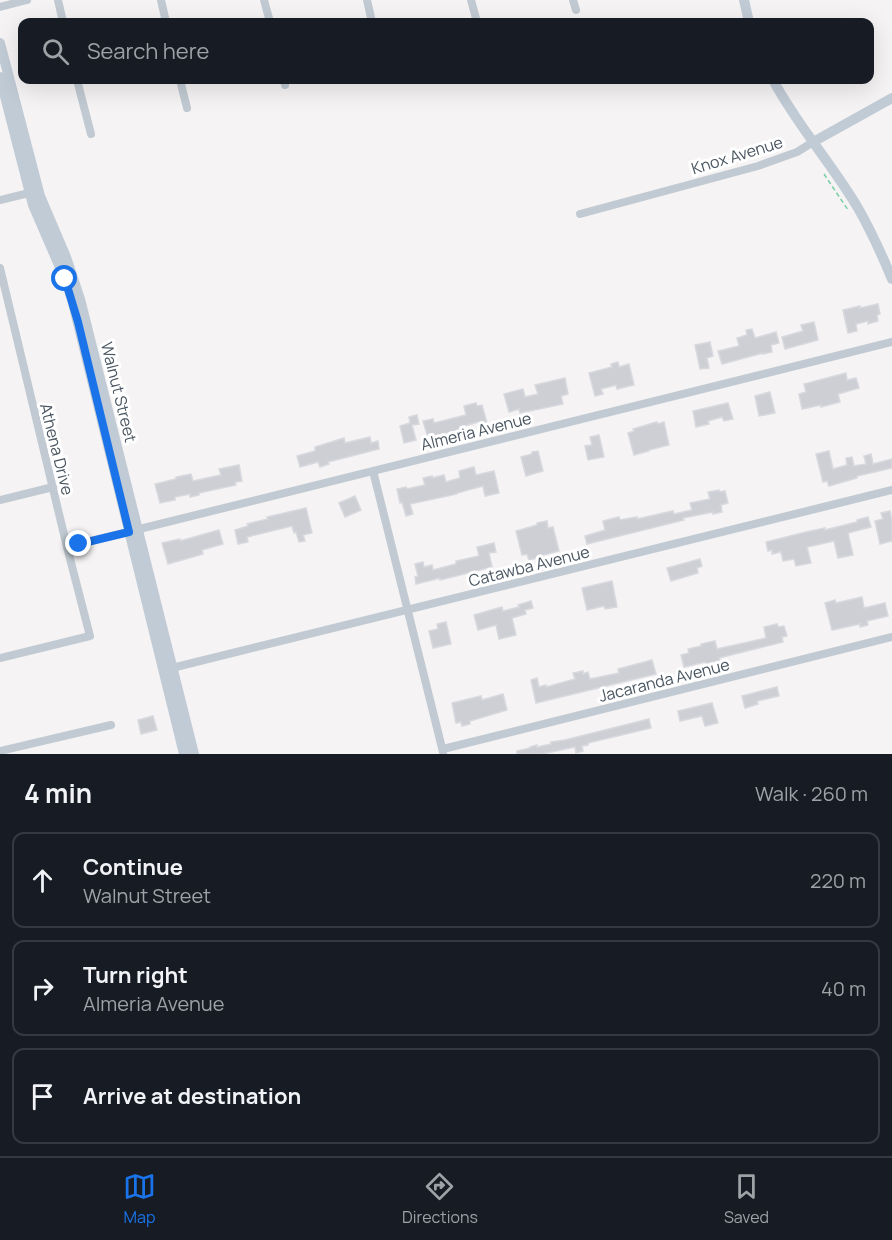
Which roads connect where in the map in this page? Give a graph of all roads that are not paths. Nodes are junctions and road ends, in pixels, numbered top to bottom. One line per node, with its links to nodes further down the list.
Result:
1 (27, 0): 9 (street)
2 (58, 0): 11 (street)
3 (160, 0): 12 (street)
4 (264, 0): 13 (street)
5 (367, 0): 14 (street)
6 (471, 0): 15 (street)
7 (573, 0): 10 (street)
8 (744, 0): 16 (street)
9 (0, 7)
10 (576, 10)
11 (62, 18)
12 (165, 18)
13 (269, 18)
14 (371, 18)
15 (476, 18)
16 (748, 18)
17 (0, 43): 36 (street, Walnut Street)
18 (0, 77): 26 (street, Walnut Street)
19 (78, 84): 24 (street)
20 (181, 84): 23 (street)
21 (775, 84): 25 (street)
22 (892, 98): 25 (street, Knox Avenue)
23 (187, 108)
24 (91, 134)
25 (813, 141): 28 (street, Knox Avenue); 30 (street)
26 (29, 193): 27 (street); 36 (street, Walnut Street)
27 (0, 200)
28 (580, 214)
29 (0, 268): 33 (street, Athena Drive)
30 (892, 279)
31 (892, 342): 32 (street, Almeria Avenue)
32 (373, 471): 36 (street, Almeria Avenue); 38 (street)
33 (52, 487): 35 (street); 37 (street, Athena Drive)
34 (892, 490): 38 (street, Catawba Avenue)
35 (0, 500)
36 (134, 531): 37 (street, Almeria Avenue); 41 (street, Walnut Street); 45 (street, Walnut Street)
37 (67, 547): 40 (street, Athena Drive)
38 (408, 610): 41 (street, Catawba Avenue); 44 (street)
39 (892, 637): 44 (street, Jacaranda Avenue)
40 (0, 658)
41 (172, 668): 46 (street, Walnut Street)
42 (111, 725): 43 (street)
43 (0, 751)
44 (443, 752)
45 (184, 754)
46 (194, 754)

